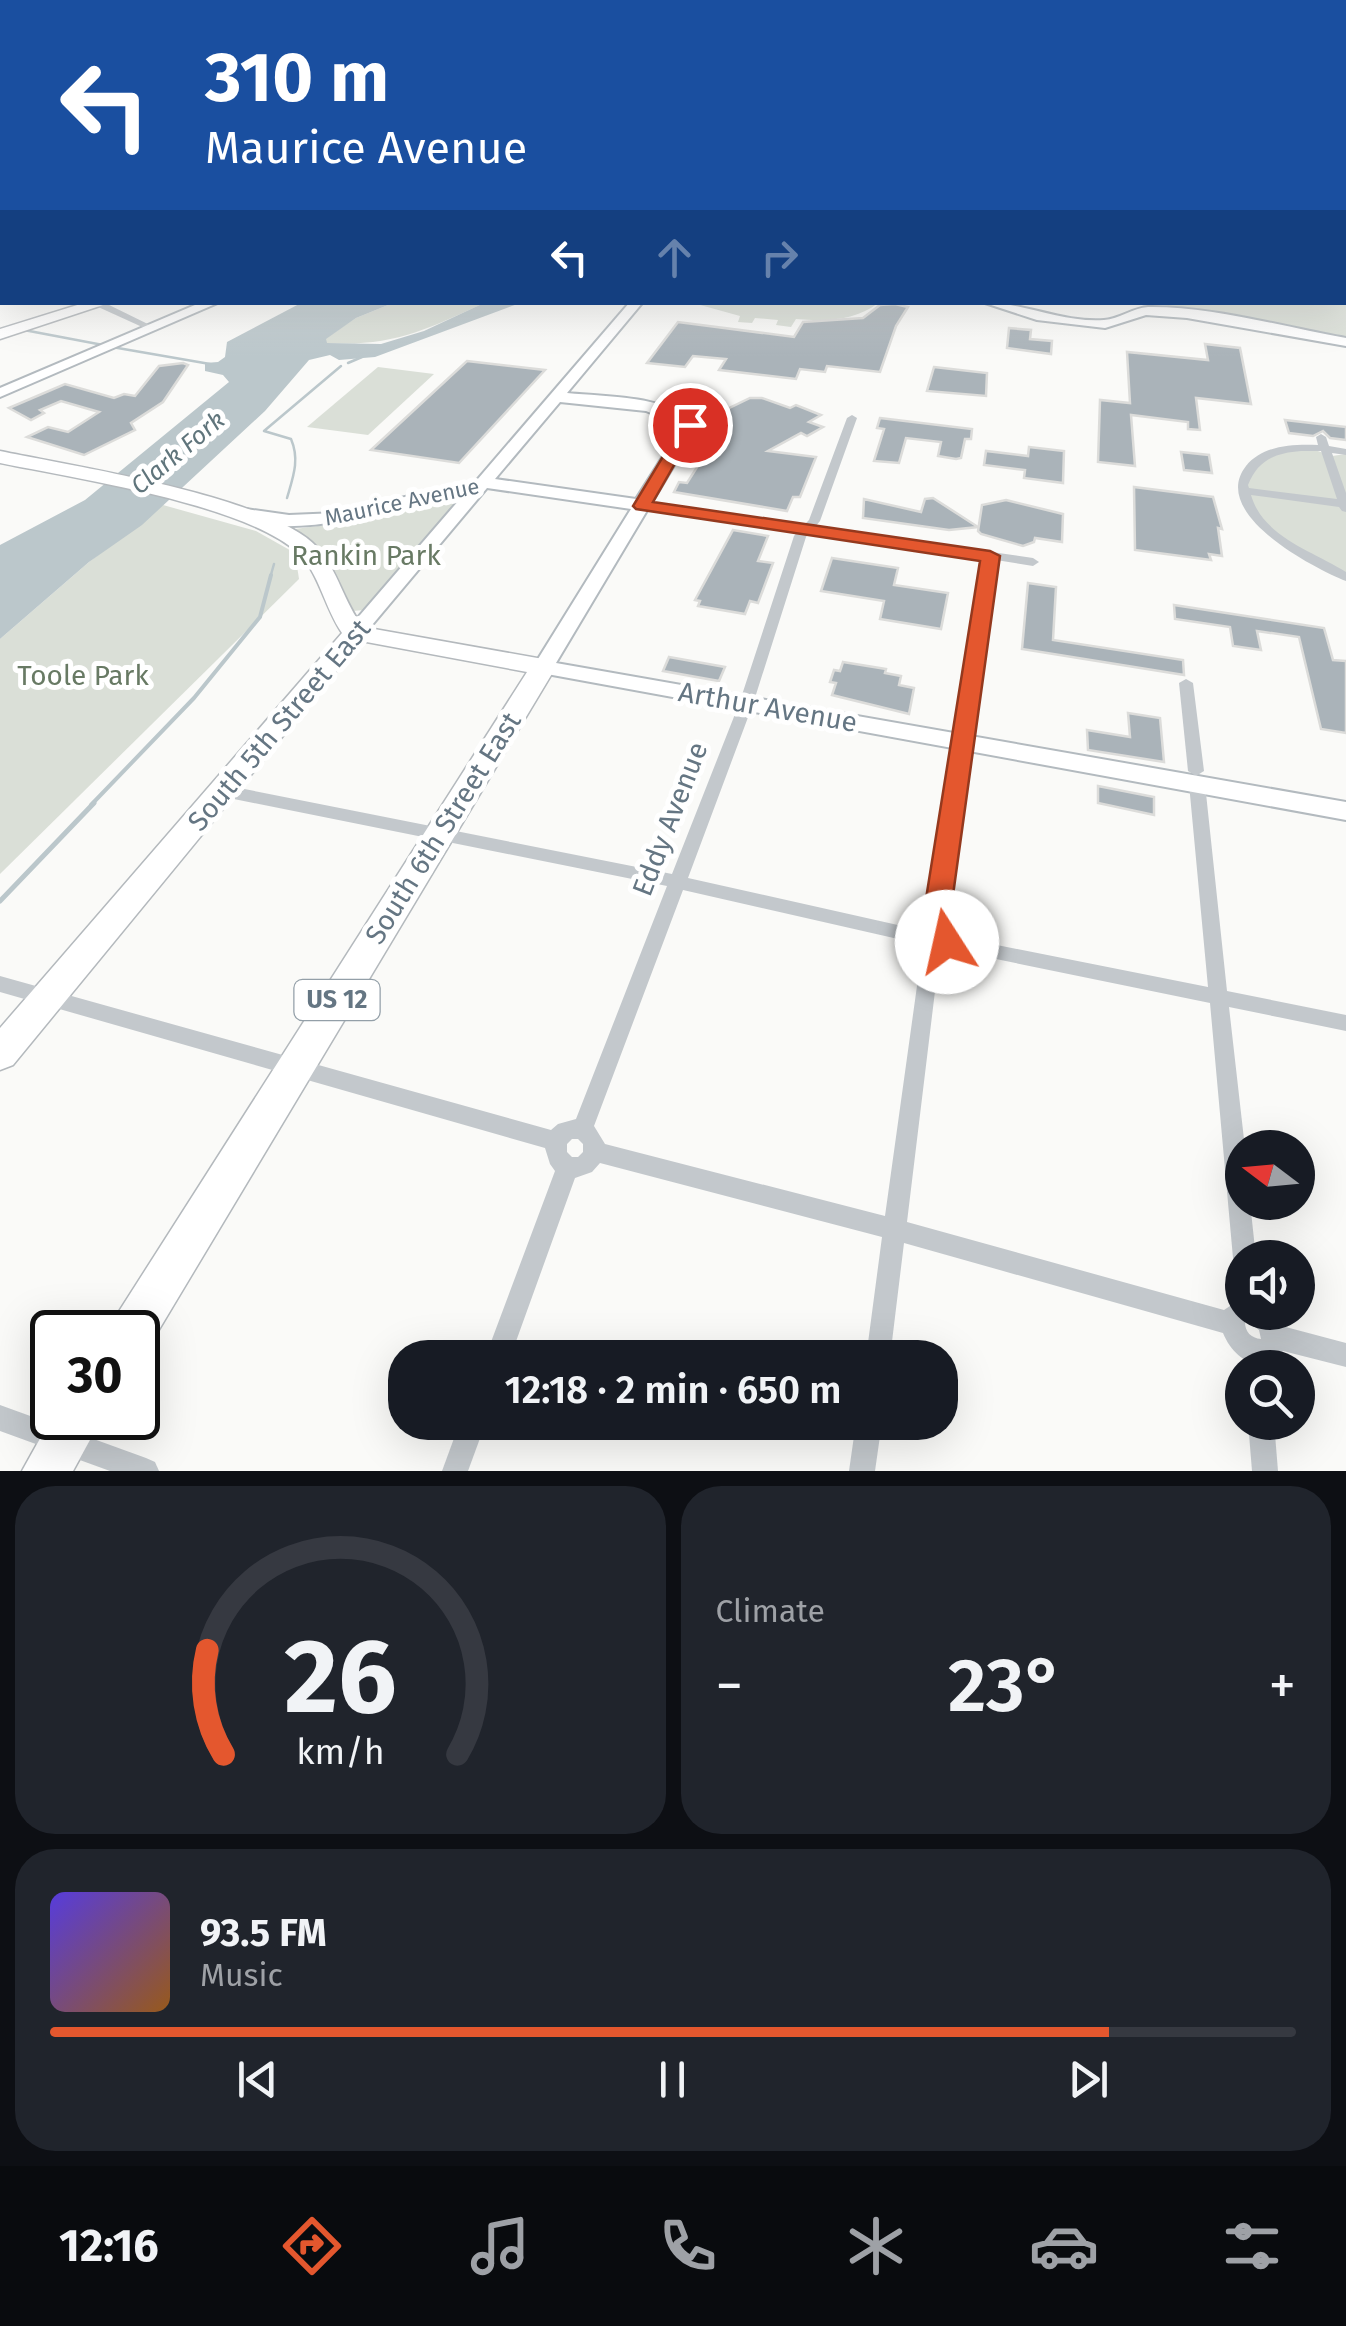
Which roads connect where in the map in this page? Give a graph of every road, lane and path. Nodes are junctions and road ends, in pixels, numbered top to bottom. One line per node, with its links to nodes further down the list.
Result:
1 (95, 305): 7 (highway)
2 (106, 305): 6 (street)
3 (208, 305): 6 (street)
4 (635, 305): 10 (street, South 5th Street East)
5 (999, 305): 8 (street)
6 (154, 330): 9 (street)
7 (4, 333)
8 (1346, 342)
9 (0, 394)
10 (558, 397): 16 (street, South 5th Street East); 18 (street, South 6th Street East)
11 (852, 418): 21 (street, Eddy Avenue)
12 (1322, 437): 13 (street)
13 (1326, 450): 14 (street); 17 (street); 19 (street)
14 (1346, 452)
15 (0, 456): 20 (highway)
16 (484, 483): 18 (street, Maurice Avenue); 20 (street, Maurice Avenue); 26 (street, South 5th Street East)
17 (1244, 491): 19 (street); 25 (street)
18 (642, 506): 21 (street, Maurice Avenue); 27 (street, South 6th Street East / US 12)
19 (1345, 506)
20 (246, 514): 22 (highway)
21 (803, 532): 23 (street, Maurice Avenue); 30 (street, Eddy Avenue)
22 (312, 556): 26 (highway); 28 (highway)
23 (990, 556): 24 (street, Maurice Avenue); 31 (street)
24 (1033, 562)
25 (1346, 577)
26 (356, 633): 27 (highway, Arthur Avenue); 28 (highway, South 5th Street East)
27 (543, 667): 30 (street, Arthur Avenue); 35 (highway, South 6th Street East / US 12)
28 (321, 673): 33 (highway, South 5th Street East)
29 (1186, 683): 32 (street)
30 (746, 704): 31 (street, Arthur Avenue); 36 (street, Eddy Avenue)
31 (962, 742): 32 (street, Arthur Avenue); 37 (street)
32 (1196, 778): 34 (street, Arthur Avenue); 40 (street)
33 (224, 791): 35 (street); 39 (highway, South 5th Street East)
34 (1346, 811)
35 (440, 834): 36 (street); 43 (highway, South 6th Street East / US 12)
36 (679, 882): 37 (street); 44 (street, Eddy Avenue)
37 (933, 940): 40 (street); 48 (street)
38 (0, 984): 39 (street)
39 (50, 997): 42 (highway, South 5th Street East); 43 (street)
40 (1221, 997): 41 (street); 49 (street)
41 (1346, 1023)
42 (0, 1054)
43 (296, 1067): 45 (street); 50 (highway, South 6th Street East / US 12)
44 (582, 1130): 45 (street); 46 (street)
45 (557, 1142): 47 (street)
46 (595, 1152): 47 (street); 48 (street)
47 (568, 1166): 53 (street)
48 (896, 1230): 51 (street); 54 (street)
49 (1243, 1240)
50 (146, 1310)
51 (1225, 1314)
52 (1238, 1330): 55 (street)
53 (504, 1340)
54 (881, 1340)
55 (1257, 1350)
56 (1315, 1354): 57 (street)
57 (1346, 1355)
58 (0, 1418): 62 (street)
59 (467, 1440): 64 (street)
60 (866, 1440): 65 (street)
61 (1262, 1440): 66 (street)
62 (63, 1443): 63 (street)
63 (146, 1471)
64 (456, 1471)
65 (862, 1471)
66 (1265, 1471)

